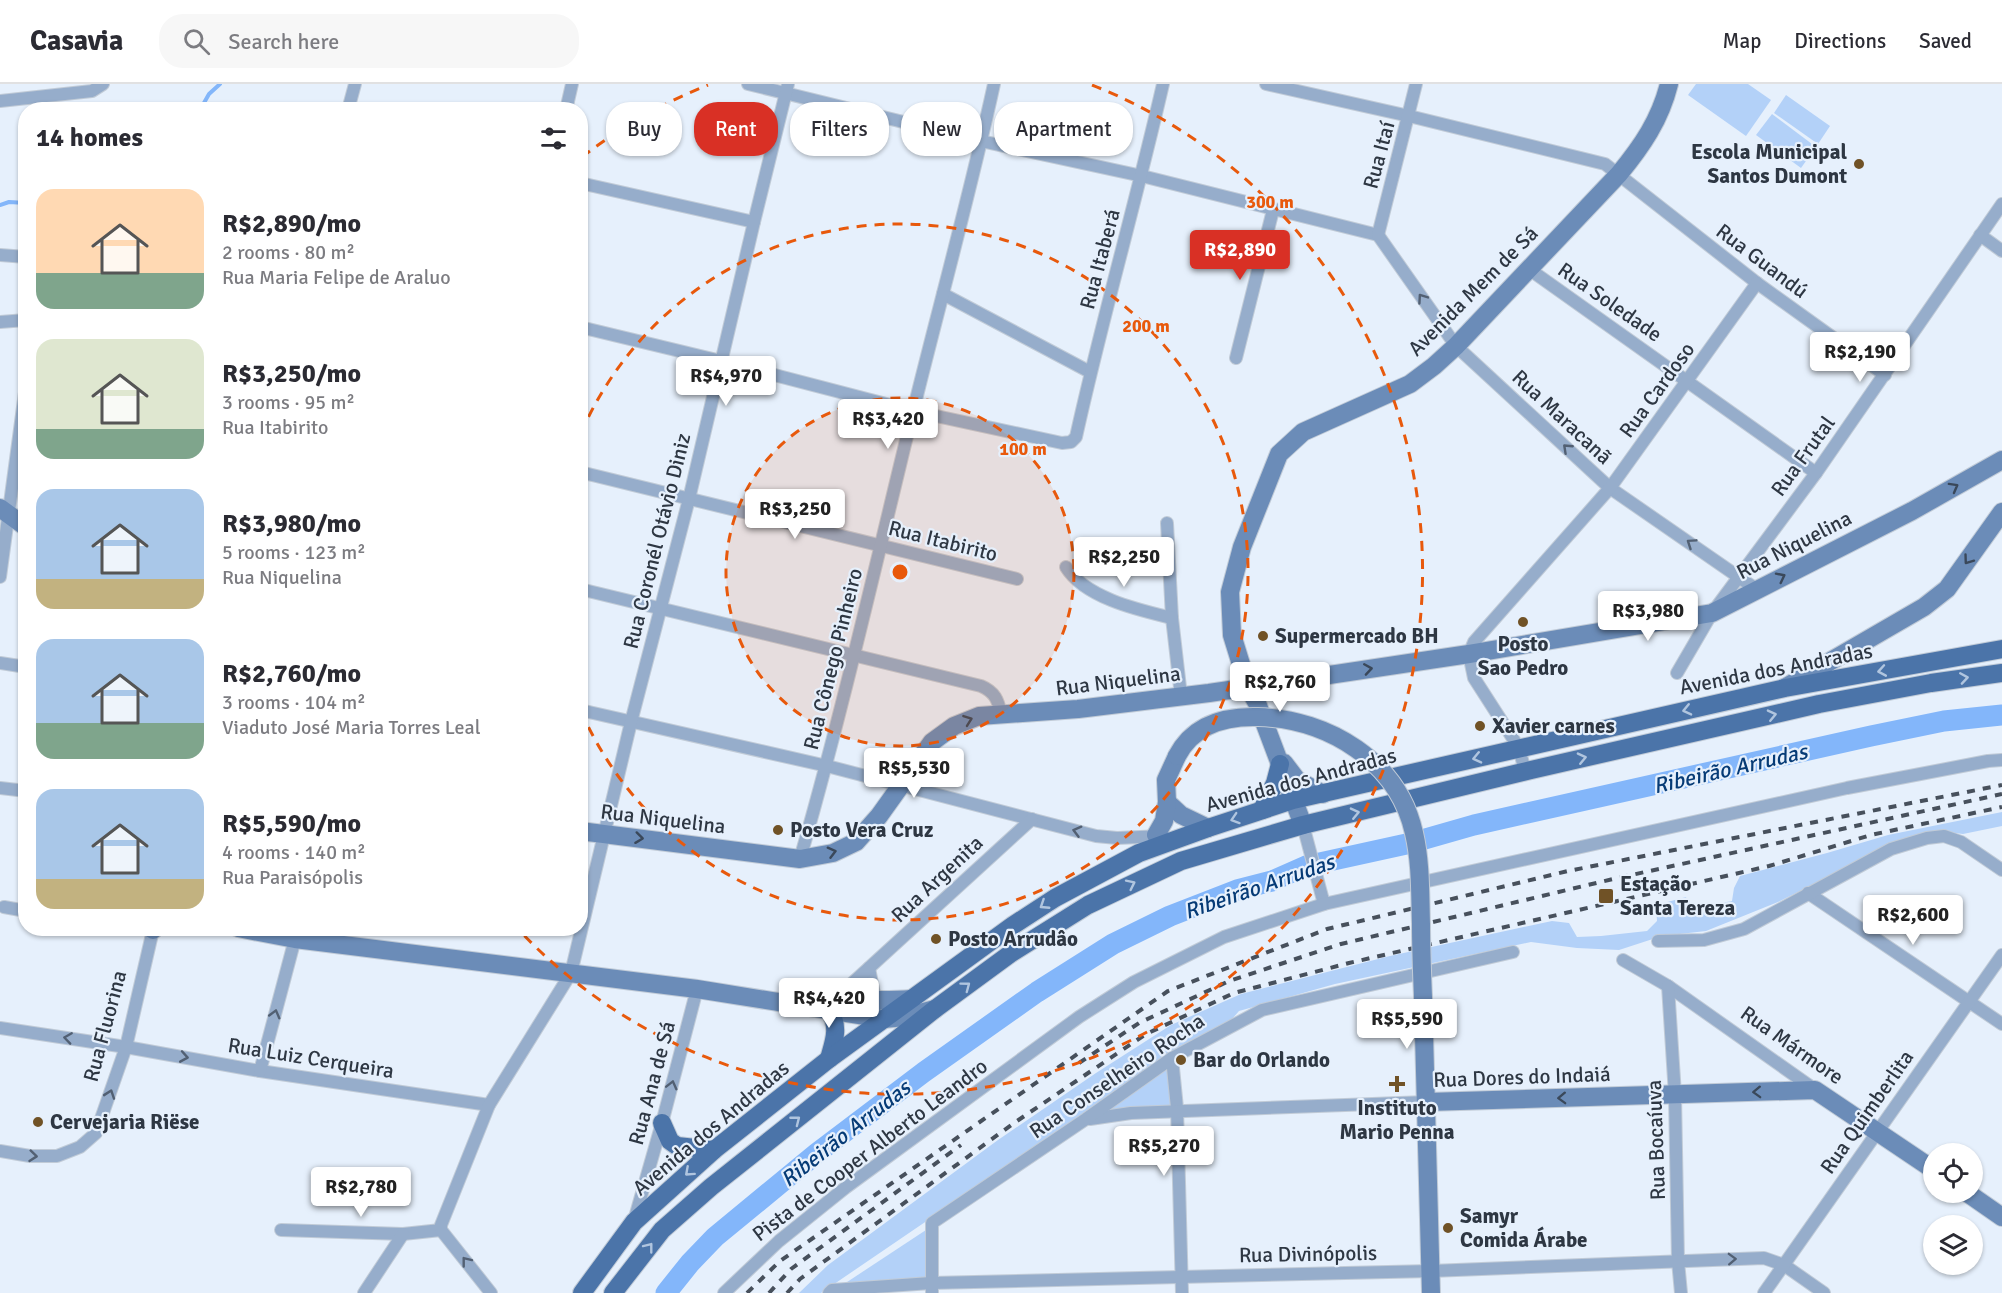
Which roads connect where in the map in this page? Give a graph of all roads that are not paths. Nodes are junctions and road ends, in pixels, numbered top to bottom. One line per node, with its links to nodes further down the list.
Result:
1 (103, 84): 11 (street)
2 (355, 84): 12 (street)
3 (572, 84): 13 (street)
4 (748, 84): 10 (street)
5 (994, 84): 16 (street, Rua Cônego Pinheiro)
6 (1163, 84): 20 (street, Rua Itaberá)
7 (1266, 84): 14 (street, Rua Guandú)
8 (1416, 84): 14 (street, Rua Itaí)
9 (1669, 84): 19 (street, Avenida Mem de Sá)
10 (787, 89): 15 (street); 24 (street, Rua Coronél Otávio Diniz)
11 (0, 101)
12 (350, 102)
13 (568, 102)
14 (1409, 116): 19 (street, Rua Guandú); 25 (street, Rua Itaí)
15 (901, 120)
16 (982, 137)
17 (982, 141): 20 (street)
18 (977, 156): 32 (street, Rua Cônego Pinheiro)
19 (1619, 174): 30 (street, Avenida Mem de Sá); 31 (street, Rua Guandú)
20 (1142, 176): 23 (street); 39 (street, Rua Itaberá)
21 (588, 185): 24 (street)
22 (2002, 204): 26 (street, Rua Frutal)
23 (1273, 210): 25 (street); 37 (street)
24 (754, 222): 38 (street, Rua Coronél Otávio Diniz)
25 (1378, 235): 36 (street, Rua Maracanã, one-way to 25)
26 (1980, 235): 27 (street); 40 (street, Rua Frutal)
27 (2002, 251)
28 (0, 255): 29 (street)
29 (18, 256)
30 (1529, 269): 36 (street, Avenida Mem de Sá); 41 (street, Rua Soledade)
31 (1757, 283): 40 (street, Rua Guandú); 41 (street, Rua Cardoso)
32 (943, 294): 39 (street); 42 (street, Rua Cônego Pinheiro)
33 (18, 321): 34 (street)
34 (0, 322)
35 (588, 329): 38 (street)
36 (1456, 346): 47 (street, Rua Maracanã, one-way to 36); 70 (street, Avenida Mem de Sá)
37 (1236, 358)
38 (721, 361): 42 (street); 48 (street, Rua Coronél Otávio Diniz)
39 (1090, 372): 42 (street, Rua Itaberá)
40 (1885, 375): 45 (street, Rua Frutal)
41 (1688, 381): 45 (street, Rua Soledade); 47 (street, Rua Cardoso)
42 (913, 411): 53 (street, Rua Cônego Pinheiro)
43 (18, 456): 49 (street)
44 (2002, 460): 58 (street, Rua Niquelina, one-way to 44)
45 (1816, 472): 55 (street, Rua Frutal)
46 (588, 474): 48 (street, Rua Itabirito)
47 (1610, 488): 55 (street, Rua Maracanã, one-way to 47); 64 (street, Rua Cardoso)
48 (689, 499): 53 (street, Rua Itabirito); 60 (street, Rua Coronél Otávio Diniz)
49 (5, 511): 51 (street); 56 (street)
50 (2002, 512): 71 (street, one-way to 71)
51 (18, 521)
52 (1167, 524): 62 (street)
53 (880, 545): 57 (street, Rua Itabirito); 65 (street, Rua Cônego Pinheiro)
54 (1066, 567): 62 (street)
55 (1739, 576): 58 (street, Rua Maracanã); 61 (street, Rua Frutal)
56 (0, 577)
57 (1017, 579)
58 (1756, 589): 61 (street, Rua Niquelina)
59 (588, 591): 60 (street)
60 (661, 609): 65 (street); 75 (street, Rua Coronél Otávio Diniz)
61 (1712, 613): 64 (street, Rua Niquelina); 68 (street, Rua Frutal)
62 (1172, 618): 72 (street)
63 (2002, 649): 71 (main road, Avenida dos Andradas, one-way to 71)
64 (1468, 654): 70 (street, Rua Niquelina, one-way to 64); 76 (street)
65 (855, 655): 74 (street); 79 (street, Rua Cônego Pinheiro)
66 (0, 663): 67 (street)
67 (18, 666)
68 (1677, 673)
69 (2002, 673): 80 (main road, Avenida dos Andradas, one-way to 69)
70 (1248, 687): 72 (street, Rua Niquelina); 77 (street, Avenida Mem de Sá)
71 (1785, 688): 76 (main road, Avenida dos Andradas, one-way to 76)
72 (1181, 696): 74 (street, Rua Niquelina)
73 (588, 712): 75 (street)
74 (1001, 714): 81 (street, Rua Niquelina, one-way to 74)
75 (631, 722): 79 (street); 92 (street, Rua Coronél Otávio Diniz)
76 (1519, 748): 80 (street); 84 (main road, Avenida dos Andradas, one-way to 84)
77 (1279, 760): 84 (street, Avenida Mem de Sá); 85 (street, Avenida Mem de Sá); 87 (main road)
78 (2002, 760): 100 (street, Pista de Cooper Alberto Leandro)
79 (826, 766): 81 (street); 96 (street, Rua Cônego Pinheiro)
80 (1525, 771): 89 (main road, Avenida dos Andradas, one-way to 80)
81 (900, 786): 88 (street); 96 (street, Rua Niquelina, one-way to 81)
82 (0, 788): 83 (street)
83 (18, 790)
84 (1323, 794): 85 (main road, Avenida dos Andradas)
85 (1293, 801): 87 (main road, Avenida dos Andradas); 89 (street, Avenida Mem de Sá)
86 (1167, 802): 90 (street); 93 (street); 127 (street, bridge)
87 (1262, 810): 90 (main road, Avenida dos Andradas, one-way to 90)
88 (1032, 819): 93 (street, one-way to 88); 111 (street, Rua Argenita)
89 (1303, 825): 100 (street); 117 (main road, Avenida dos Andradas, one-way to 89)
90 (1208, 828): 94 (main road, Avenida dos Andradas)
91 (588, 832): 92 (street, Rua Niquelina)
92 (605, 834): 96 (street, Rua Niquelina, one-way to 96); 99 (street, Rua Coronél Otávio Diniz)
93 (1155, 835): 94 (street); 95 (main road)
94 (1180, 837): 95 (main road, Avenida dos Andradas)
95 (1140, 853): 118 (main road, Avenida dos Andradas, one-way to 118)
96 (800, 859)
97 (2002, 870): 98 (street)
98 (1808, 893): 107 (street); 115 (street)
99 (588, 904)
100 (1324, 904): 152 (street, Pista de Cooper Alberto Leandro)
101 (4, 907): 102 (street)
102 (18, 910)
103 (149, 936): 121 (street, Rua Fluorina)
104 (279, 936): 106 (street)
105 (580, 936): 112 (street, Rua Coronél Otávio Diniz)
106 (295, 939): 112 (street); 124 (street, one-way to 106)
107 (1658, 941)
108 (1513, 952): 122 (street, Rua Conselheiro Rocha)
109 (2002, 954): 115 (street, Rua Quimberlita)
110 (1623, 960): 113 (street, Rua Mármore)
111 (869, 968): 116 (street, Rua Argenita); 118 (street)
112 (571, 973): 114 (street); 128 (street, Rua Coronél Otávio Diniz)
113 (1668, 986): 125 (street, Rua Mármore); 126 (street, Rua Bocaíuva)
114 (697, 989): 116 (street); 131 (street, Rua Ana de Sá, one-way to 114)
115 (1970, 1002): 119 (street); 132 (street, Rua Quimberlita)
116 (832, 1004): 118 (street); 123 (main road)
117 (935, 1009): 118 (street); 151 (main road, Avenida dos Andradas, one-way to 117)
118 (882, 1010): 123 (main road, Avenida dos Andradas)
119 (2002, 1024)
120 (0, 1028): 121 (street, Rua Luiz Cerqueira, one-way to 120)
121 (126, 1047): 124 (street, Rua Luiz Cerqueira, one-way to 124); 134 (street, Rua Fluorina, one-way to 121)
122 (1172, 1058): 129 (street); 130 (street, Rua Conselheiro Rocha)
123 (829, 1059): 133 (main road, Avenida dos Andradas)
124 (260, 1071): 128 (street, Rua Luiz Cerqueira)
125 (1815, 1090): 126 (street, Rua Dores do Indaiá, one-way to 126); 132 (street, Rua Mármore)
126 (1675, 1095): 127 (street, Rua Dores do Indaiá, one-way to 127); 142 (street, Rua Bocaíuva)
127 (1427, 1102): 129 (street, Rua Dores do Indaiá); 144 (street)
128 (489, 1105): 140 (street, Rua Coronél Otávio Diniz)
129 (1177, 1111): 130 (street, Rua Dores do Indaiá); 145 (street)
130 (1086, 1119): 146 (street, Rua Conselheiro Rocha)
131 (663, 1123): 133 (main road); 138 (street, Rua Ana de Sá)
132 (1877, 1130): 135 (street, Rua Mármore); 143 (street, Rua Quimberlita)
133 (714, 1150): 138 (main road, Avenida dos Andradas, one-way to 138)
134 (0, 1151)
135 (1923, 1162)
136 (1982, 1203): 137 (street)
137 (2002, 1217)
138 (634, 1222): 150 (main road, Avenida dos Andradas); 151 (main road)
139 (281, 1230): 141 (street)
140 (441, 1230): 141 (street); 149 (street, one-way to 140)
141 (403, 1234): 148 (street)
142 (1678, 1261): 143 (street, Rua Divinópolis, one-way to 143); 144 (street, Rua Divinópolis); 155 (street, Rua Bocaíuva)
143 (1784, 1265): 156 (street, Rua Quimberlita); 157 (street)
144 (1431, 1271): 145 (street, Rua Divinópolis); 154 (street)
145 (1181, 1277): 146 (street, Rua Divinópolis); 153 (street)
146 (931, 1288): 147 (street, Rua Divinópolis)
147 (831, 1292)
148 (364, 1293)
149 (491, 1293)
150 (582, 1293)
151 (613, 1293)
152 (724, 1293)
153 (1182, 1293)
154 (1431, 1293)
155 (1681, 1293)
156 (1764, 1293)
157 (1824, 1293)

